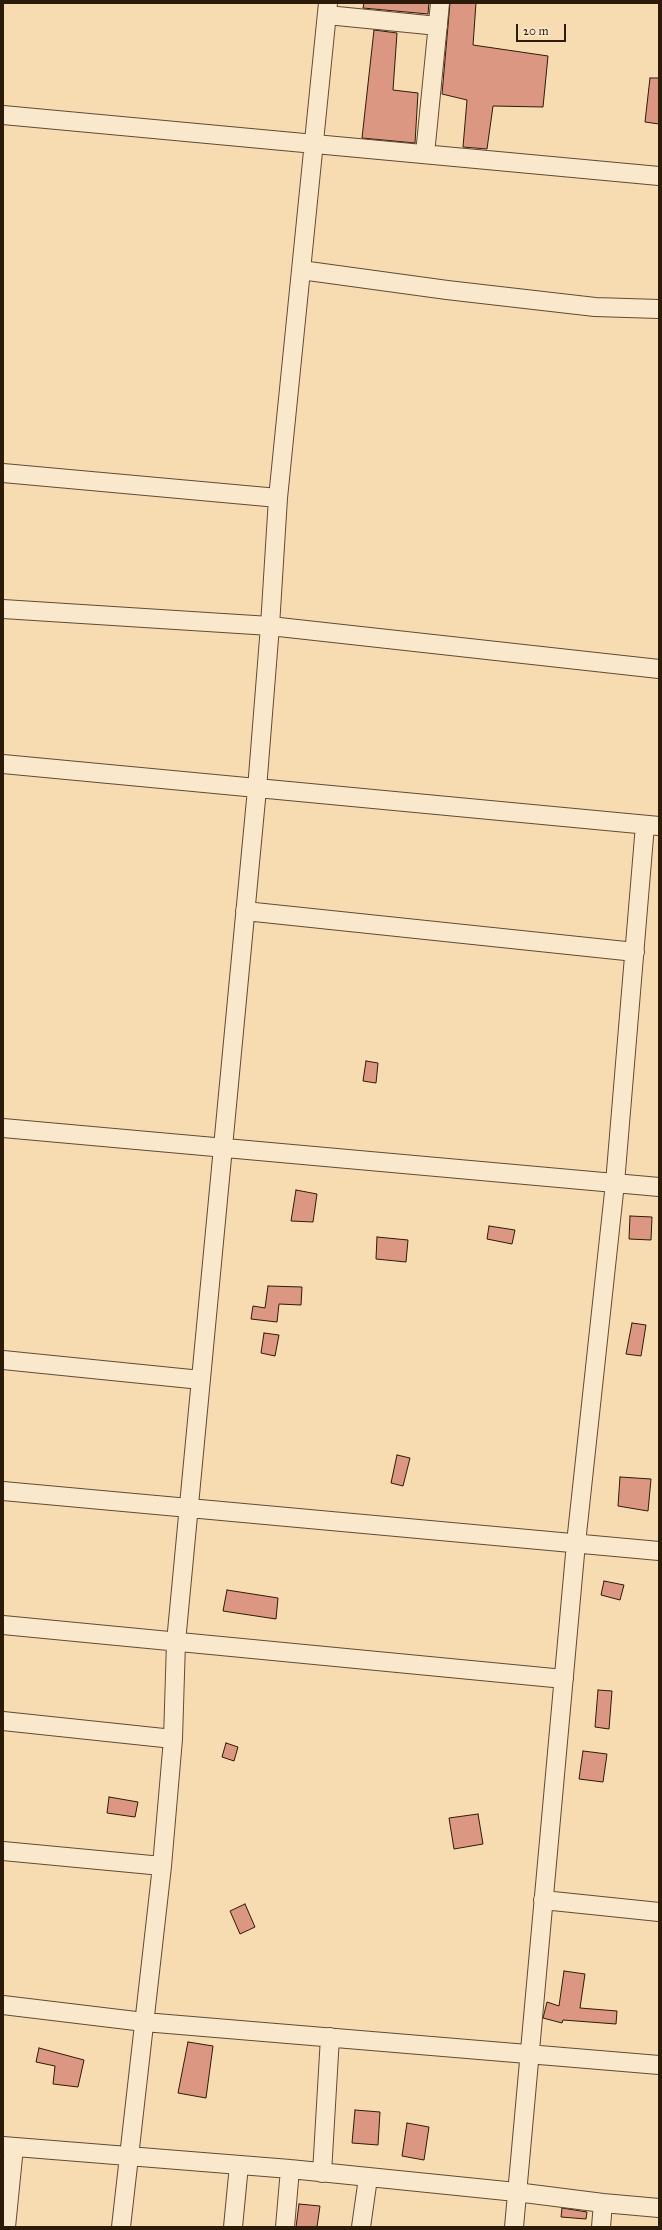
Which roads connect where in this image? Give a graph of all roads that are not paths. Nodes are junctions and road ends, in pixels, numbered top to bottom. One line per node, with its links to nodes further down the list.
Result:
1 (440, 3): 3 (street)
2 (328, 9): 3 (street); 5 (street)
3 (438, 26): 6 (street)
4 (3, 115): 5 (street)
5 (314, 144): 6 (street); 8 (street)
6 (425, 154): 7 (street)
7 (659, 176)
8 (301, 270): 9 (street); 11 (street)
9 (659, 309)
10 (3, 474): 11 (street)
11 (278, 498): 13 (street)
12 (3, 609): 13 (street)
13 (270, 626): 14 (street); 16 (street)
14 (659, 669)
15 (3, 764): 16 (street)
16 (257, 789): 17 (street); 18 (street)
17 (652, 826): 19 (street)
18 (245, 911): 19 (street); 21 (street)
19 (634, 952): 22 (street)
20 (3, 1128): 21 (street)
21 (223, 1148): 22 (street); 25 (street)
22 (615, 1183): 23 (street); 28 (street)
23 (659, 1187)
24 (3, 1360): 25 (street)
25 (201, 1380): 27 (street)
26 (3, 1491): 27 (street)
27 (189, 1508): 28 (street); 31 (street)
28 (576, 1543): 29 (street); 32 (street)
29 (659, 1551)
30 (3, 1625): 31 (street)
31 (176, 1642): 32 (street); 34 (street)
32 (564, 1679): 37 (street)
33 (3, 1721): 34 (street)
34 (173, 1739): 36 (street)
35 (3, 1851): 36 (street)
36 (162, 1866): 40 (street)
37 (543, 1900): 38 (street); 42 (street)
38 (659, 1912)
39 (3, 2005): 40 (street)
40 (144, 2022): 41 (street); 45 (street)
41 (330, 2037): 42 (street); 48 (street)
42 (530, 2053): 43 (street); 50 (street)
43 (659, 2065)
44 (8, 2146): 45 (street); 53 (street)
45 (128, 2156): 46 (street); 54 (street)
46 (239, 2165): 47 (street); 55 (street)
47 (290, 2169): 48 (street); 56 (street)
48 (322, 2173): 49 (street)
49 (368, 2178): 50 (street); 57 (street)
50 (516, 2192): 51 (street); 58 (street)
51 (603, 2203): 52 (street); 59 (street)
52 (659, 2208)
53 (6, 2227)
54 (121, 2227)
55 (233, 2227)
56 (284, 2227)
57 (361, 2227)
58 (514, 2227)
59 (601, 2227)

